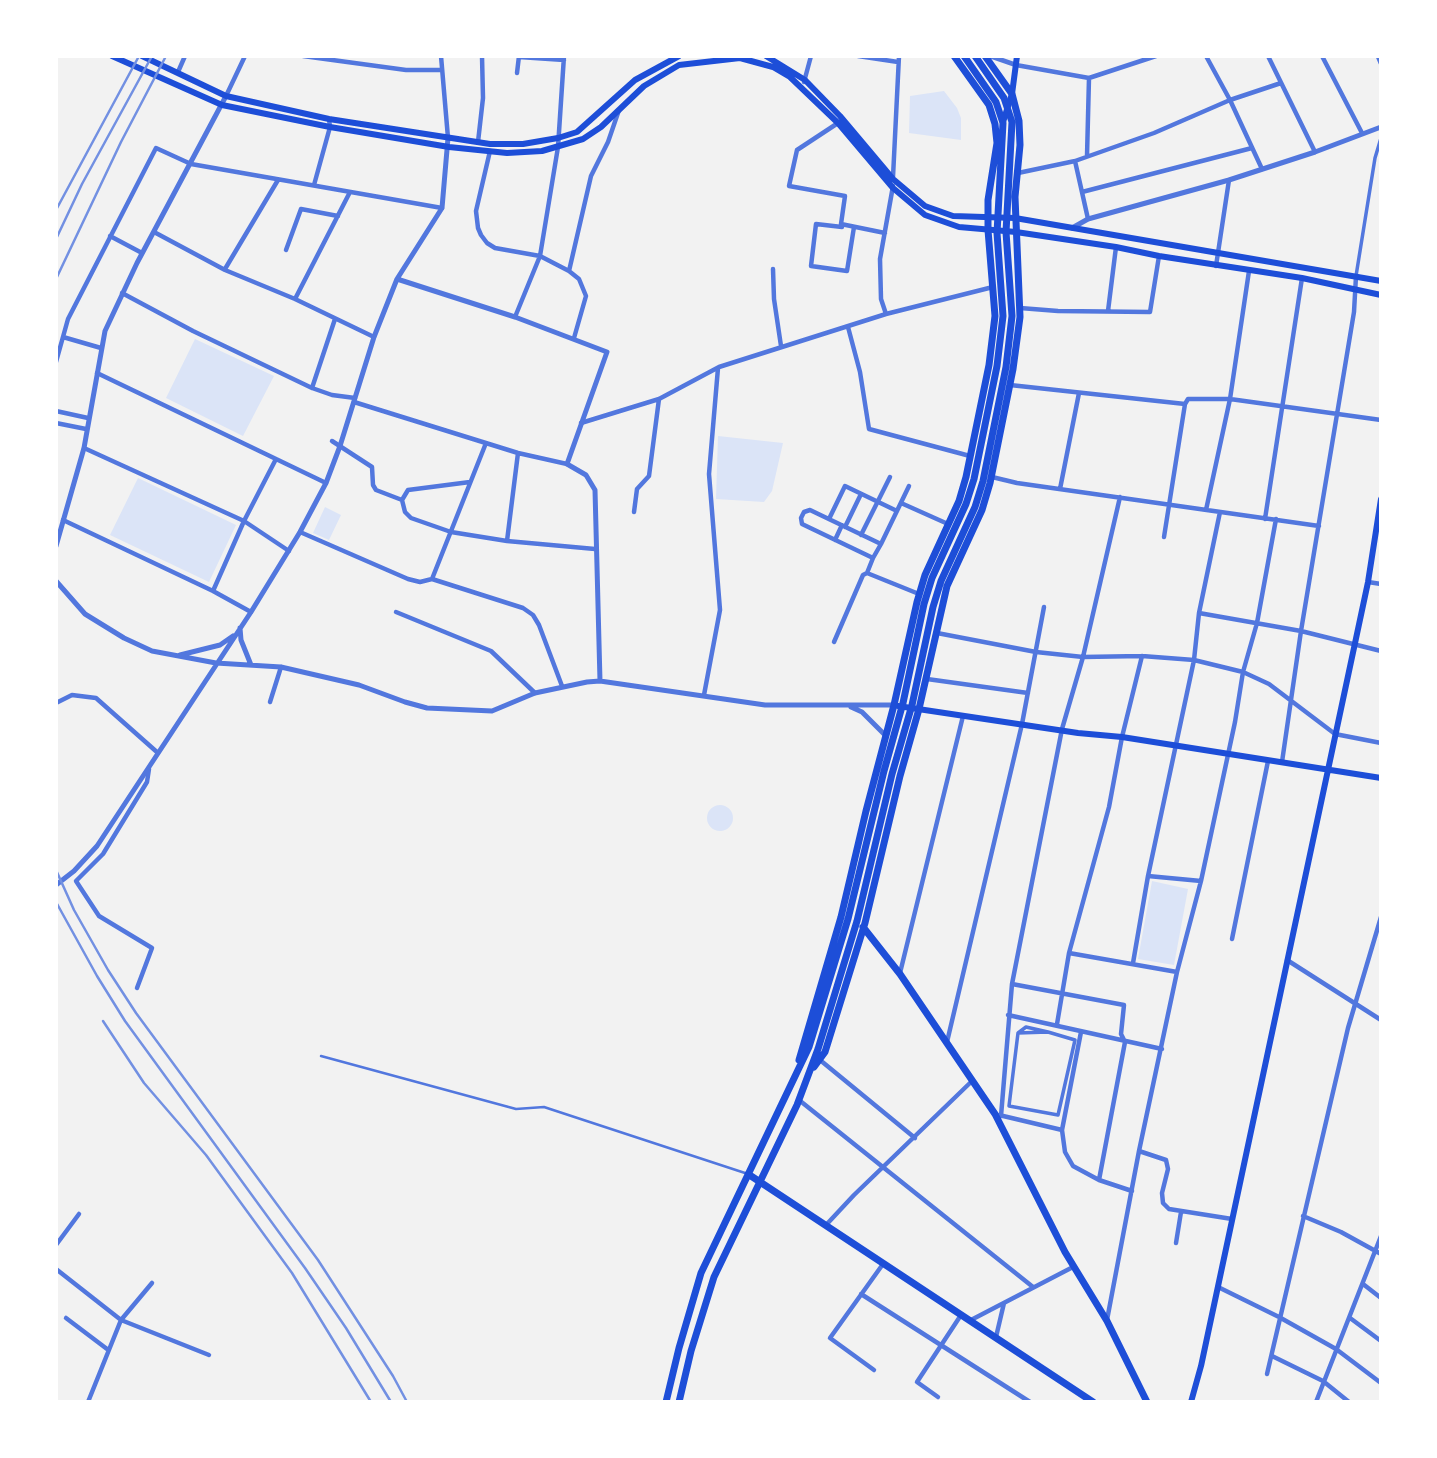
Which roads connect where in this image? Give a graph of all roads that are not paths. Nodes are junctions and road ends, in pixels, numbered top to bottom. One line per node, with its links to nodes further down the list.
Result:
1 (112, 56): 39 (main road)
2 (142, 56): 30 (main road)
3 (185, 56): 30 (street)
4 (246, 56): 37 (street)
5 (303, 56): 29 (street)
6 (441, 56): 29 (street)
7 (482, 56): 49 (street)
8 (519, 56): 24 (street); 31 (street)
9 (679, 56): 27 (street); 47 (main road)
10 (766, 56): 33 (main road)
11 (811, 56): 33 (street)
12 (858, 56): 25 (street)
13 (954, 56): 50 (main road)
14 (964, 56): 258 (main road)
15 (975, 56): 259 (main road)
16 (987, 56): 28 (street); 36 (main road)
17 (1017, 56): 28 (main road)
18 (1156, 56): 32 (street)
19 (1206, 56): 38 (street)
20 (1268, 56): 34 (street)
21 (1322, 56): 45 (street)
22 (1378, 56): 26 (street)
23 (740, 57): 27 (main road); 35 (main road)
24 (564, 58): 47 (street)
25 (898, 59): 62 (street)
26 (1381, 63)
27 (679, 65): 40 (main road)
28 (1016, 65): 32 (street); 36 (main road)
29 (442, 70): 46 (street)
30 (174, 71): 37 (main road)
31 (517, 73)
32 (1090, 78): 57 (street)
33 (805, 80): 35 (street); 62 (main road)
34 (1281, 83): 38 (street); 56 (street)
35 (803, 89): 42 (main road)
36 (1012, 94): 50 (main road); 61 (main road)
37 (226, 96): 39 (street); 41 (main road)
38 (1230, 100): 54 (street); 57 (street)
39 (222, 105): 43 (main road); 59 (street)
40 (620, 109): 53 (main road); 92 (street)
41 (329, 119): 43 (street); 46 (main road)
42 (838, 123): 66 (main road); 75 (street)
43 (330, 127): 52 (main road); 65 (street)
44 (1381, 127): 45 (street)
45 (1362, 133): 56 (street)
46 (449, 138): 49 (main road); 52 (street)
47 (558, 138): 51 (main road); 53 (street)
48 (1381, 138): 94 (street)
49 (478, 143): 51 (main road)
50 (997, 143): 71 (main road)
51 (490, 144): 55 (street)
52 (449, 147): 55 (main road); 69 (street)
53 (558, 147): 55 (main road); 87 (street)
54 (1252, 148): 60 (street); 68 (street)
55 (491, 152): 87 (street)
56 (1315, 152): 60 (street)
57 (1087, 156): 58 (street)
58 (1075, 161): 61 (street); 68 (street)
59 (191, 164): 63 (street); 78 (street); 81 (street)
60 (1262, 169): 64 (street)
61 (1017, 173): 72 (main road)
62 (893, 179): 66 (street); 71 (main road)
63 (278, 180): 65 (street); 91 (street)
64 (1229, 180): 73 (street); 86 (street)
65 (314, 185): 67 (street)
66 (892, 188): 76 (main road); 80 (street)
67 (351, 192): 69 (street); 70 (street)
68 (1082, 192): 73 (street)
69 (442, 208): 96 (street)
70 (338, 216): 84 (street); 102 (street)
71 (988, 216): 72 (main road); 76 (main road)
72 (1015, 218): 74 (main road); 79 (main road)
73 (1087, 219): 77 (street)
74 (1047, 224): 77 (main road); 82 (main road)
75 (854, 227): 75 (street); 80 (street)
76 (988, 229): 79 (main road); 98 (main road)
77 (1072, 229): 86 (main road)
78 (154, 232): 85 (street); 91 (street)
79 (1016, 232): 82 (main road); 103 (main road)
80 (885, 233): 105 (street)
81 (110, 236): 85 (street); 109 (street)
82 (1045, 236): 83 (main road)
83 (1116, 247): 88 (main road); 104 (street)
84 (286, 250)
85 (142, 253): 100 (street)
86 (1218, 253): 89 (street); 94 (main road)
87 (540, 256): 92 (street); 106 (street)
88 (1158, 256): 89 (main road); 104 (street)
89 (1216, 266): 93 (main road)
90 (773, 269): 112 (street)
91 (225, 270): 102 (street)
92 (569, 271): 111 (street)
93 (1249, 271): 95 (main road); 121 (street)
94 (1356, 276): 97 (main road); 99 (street)
95 (1302, 278): 99 (main road); 124 (street)
96 (397, 279): 106 (street); 110 (street)
97 (1381, 281)
98 (994, 286): 105 (street); 137 (main road)
99 (1357, 291): 101 (main road); 126 (street)
100 (122, 293): 113 (street); 118 (street)
101 (1381, 295)
102 (295, 299): 107 (street)
103 (1020, 308): 104 (street); 117 (main road)
104 (1108, 311)
105 (886, 314): 108 (street)
106 (515, 317): 111 (street)
107 (335, 319): 110 (street); 118 (street)
108 (848, 326): 112 (street); 137 (street)
109 (63, 337): 113 (street); 114 (street)
110 (374, 337): 122 (street)
111 (574, 338): 130 (street)
112 (781, 346): 115 (street)
113 (102, 348): 116 (street)
114 (56, 362)
115 (719, 367): 120 (street); 210 (street)
116 (97, 372): 127 (street); 138 (street)
117 (1010, 385): 119 (street); 141 (main road)
118 (312, 388): 122 (street)
119 (1079, 393): 123 (street); 145 (street)
120 (659, 398): 130 (street); 155 (street)
121 (1230, 398): 123 (street); 124 (street); 153 (street)
122 (354, 400): 133 (street); 134 (street)
123 (1185, 404): 152 (street)
124 (1281, 406): 126 (street); 158 (street)
125 (56, 411): 127 (street)
126 (1337, 415): 128 (street); 164 (street)
127 (88, 418): 131 (street)
128 (1381, 420)
129 (56, 423): 131 (street)
130 (581, 424): 139 (street)
131 (86, 429): 135 (street)
132 (332, 441): 134 (street)
133 (486, 443): 136 (street); 143 (street)
134 (340, 446): 142 (street); 149 (street)
135 (84, 448): 160 (street); 161 (street)
136 (518, 453): 139 (street); 171 (street)
137 (970, 456): 162 (main road)
138 (276, 459): 142 (street); 161 (street)
139 (567, 464): 174 (street)
140 (891, 477): 150 (street)
141 (991, 477): 145 (street); 191 (main road)
142 (326, 482): 165 (street)
143 (470, 482): 149 (street); 166 (street)
144 (909, 486): 151 (street)
145 (1059, 489): 147 (street)
146 (861, 494): 150 (street); 157 (street); 163 (street)
147 (1120, 497): 152 (street); 199 (street)
148 (1381, 499): 180 (main road)
149 (402, 500): 166 (street)
150 (878, 501): 154 (street); 168 (street)
151 (901, 503): 154 (street); 162 (street)
152 (1169, 504): 153 (street); 169 (street)
153 (1206, 510): 156 (street)
154 (897, 511): 172 (street)
155 (634, 512)
156 (1220, 512): 158 (street); 187 (street)
157 (829, 519): 163 (street); 170 (street)
158 (1265, 519): 159 (street)
159 (1276, 519): 164 (street); 188 (street)
160 (63, 520): 167 (street); 182 (street)
161 (244, 521): 175 (street); 182 (street)
162 (948, 525): 183 (main road)
163 (843, 526): 168 (street); 170 (street)
164 (1320, 526): 190 (street)
165 (300, 532): 175 (street); 178 (street)
166 (451, 532): 171 (street); 178 (street)
167 (57, 533): 173 (street)
168 (861, 535): 172 (street)
169 (1164, 537)
170 (835, 540): 176 (street)
171 (507, 541): 174 (street)
172 (881, 544): 176 (street)
173 (56, 546)
174 (595, 549): 206 (street)
175 (290, 551): 185 (street)
176 (873, 558): 177 (street)
177 (867, 573): 183 (street); 193 (street)
178 (432, 579): 207 (street)
179 (56, 581): 197 (street)
180 (1368, 582): 181 (street); 194 (main road)
181 (1381, 584)
182 (213, 591): 185 (street)
183 (919, 594): 215 (main road)
184 (1044, 607): 196 (street)
185 (251, 612): 189 (street)
186 (396, 612): 208 (street)
187 (1199, 613): 188 (street); 200 (street)
188 (1257, 623): 190 (street); 204 (street)
189 (240, 628): 192 (street); 202 (street)
190 (1301, 631): 194 (street); 211 (street)
191 (935, 633): 196 (street); 205 (main road)
192 (236, 634): 197 (street); 201 (street)
193 (834, 642)
194 (1354, 646): 195 (street); 220 (main road)
195 (1381, 650)
196 (1036, 652): 199 (street); 209 (street)
197 (177, 656): 201 (street)
198 (1142, 656): 199 (street); 200 (street); 222 (street)
199 (1083, 657): 219 (street)
200 (1194, 660): 204 (street); 224 (street)
201 (216, 663): 202 (street); 225 (street)
202 (251, 665): 203 (street)
203 (281, 667): 208 (street); 212 (street)
204 (1243, 672): 211 (street); 226 (street)
205 (926, 678): 209 (street); 216 (main road)
206 (600, 681): 207 (street); 210 (street)
207 (562, 686): 208 (street)
208 (535, 692)
209 (1028, 693): 218 (street)
210 (704, 695): 214 (street)
211 (1291, 701): 220 (street); 228 (street)
212 (270, 702)
213 (56, 703): 225 (street)
214 (847, 705): 215 (street); 221 (street)
215 (894, 705): 216 (main road); 221 (main road)
216 (919, 709): 217 (main road); 236 (main road)
217 (964, 715): 218 (main road); 243 (street)
218 (1022, 724): 219 (main road); 253 (street)
219 (1062, 729): 222 (main road); 244 (street)
220 (1335, 734): 223 (street); 230 (main road)
221 (886, 736): 258 (main road)
222 (1122, 737): 224 (main road); 239 (street)
223 (1381, 743)
224 (1175, 746): 226 (main road); 232 (street)
225 (158, 753): 229 (street)
226 (1228, 754): 227 (main road); 233 (street)
227 (1269, 760): 228 (main road); 237 (street)
228 (1282, 762): 230 (main road)
229 (150, 766): 234 (street); 245 (street)
230 (1328, 770): 231 (main road); 240 (main road)
231 (1381, 778)
232 (1148, 876): 233 (street); 241 (street)
233 (1200, 881): 242 (street)
234 (56, 885)
235 (1381, 917): 238 (street)
236 (863, 927): 243 (main road); 257 (main road)
237 (1232, 939)
238 (1378, 939): 247 (street)
239 (1069, 953): 241 (street); 246 (street)
240 (1286, 959): 247 (street); 274 (main road)
241 (1133, 963): 242 (street)
242 (1177, 972): 255 (street)
243 (900, 974): 253 (main road)
244 (1012, 984): 246 (street); 248 (street)
245 (137, 989)
246 (1062, 993): 250 (street); 254 (street)
247 (1355, 1002): 249 (street); 273 (street)
248 (1008, 1015): 250 (street); 262 (street)
249 (1381, 1020)
250 (1057, 1024): 252 (street)
251 (1048, 1032): 251 (street)
252 (1082, 1032): 254 (street); 263 (street)
253 (947, 1042): 260 (main road)
254 (1125, 1042): 255 (street); 268 (street)
255 (1162, 1049): 265 (street)
256 (321, 1056): 267 (lane)
257 (820, 1060): 259 (main road); 264 (street)
258 (798, 1068): 267 (main road)
259 (810, 1073): 261 (main road)
260 (971, 1082): 262 (main road); 264 (street)
261 (799, 1100): 266 (street); 269 (main road)
262 (998, 1115): 263 (street); 284 (main road)
263 (1062, 1130): 268 (street)
264 (915, 1138): 266 (street)
265 (1139, 1151): 270 (street); 271 (street)
266 (884, 1168): 275 (street); 288 (street)
267 (748, 1174): 269 (main road); 313 (main road)
268 (1099, 1180): 270 (street)
269 (759, 1181): 275 (main road); 314 (main road)
270 (1132, 1191): 299 (street)
271 (1181, 1212): 274 (street); 279 (street)
272 (79, 1214): 277 (street)
273 (1303, 1216): 281 (street); 294 (street)
274 (1232, 1219): 289 (main road)
275 (826, 1225): 283 (main road)
276 (56, 1228): 277 (street)
277 (64, 1234): 280 (street)
278 (1381, 1236): 281 (street)
279 (1176, 1243)
280 (56, 1245)
281 (1376, 1250): 282 (street); 287 (street)
282 (1381, 1254)
283 (884, 1263): 290 (street); 293 (main road)
284 (1074, 1266): 288 (street); 299 (main road)
285 (56, 1269): 297 (street)
286 (152, 1283): 297 (street)
287 (1363, 1284): 291 (street); 296 (street)
288 (1033, 1287): 292 (street)
289 (1218, 1287): 294 (street); 318 (main road)
290 (861, 1294): 302 (street); 307 (street)
291 (1381, 1298)
292 (1004, 1302): 298 (street); 300 (street)
293 (961, 1315): 298 (main road); 302 (street)
294 (1279, 1317): 304 (street); 306 (street)
295 (66, 1318): 303 (street)
296 (1350, 1318): 301 (street); 304 (street)
297 (121, 1320): 303 (street); 305 (street)
298 (971, 1320): 300 (main road)
299 (1107, 1321): 317 (main road)
300 (996, 1337): 316 (main road)
301 (1381, 1341)
302 (942, 1345): 311 (street); 315 (street)
303 (107, 1349): 312 (street)
304 (1336, 1349): 309 (street); 310 (street)
305 (209, 1355)
306 (1272, 1356): 308 (street); 309 (street)
307 (874, 1370)
308 (1267, 1374)
309 (1324, 1381): 319 (street); 320 (street)
310 (1381, 1383)
311 (938, 1396)
312 (88, 1402)
313 (666, 1402)
314 (680, 1402)
315 (1030, 1402)
316 (1093, 1402)
317 (1147, 1402)
318 (1191, 1402)
319 (1316, 1402)
320 (1349, 1402)

